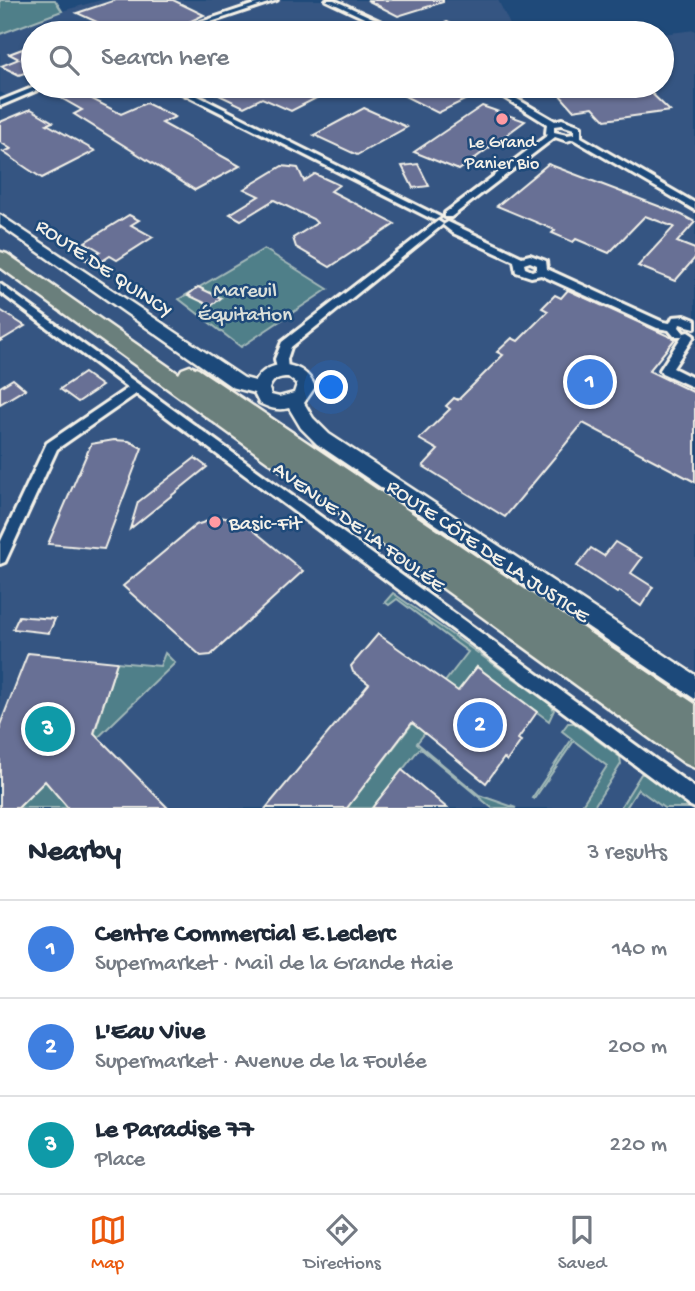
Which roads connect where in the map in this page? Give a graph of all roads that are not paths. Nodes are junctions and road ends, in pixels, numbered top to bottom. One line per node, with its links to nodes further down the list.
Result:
1 (274, 0): 3 (street)
2 (329, 0): 4 (street)
3 (209, 21)
4 (375, 21)
5 (21, 95): 8 (street)
6 (196, 98): 14 (street)
7 (510, 98): 9 (street)
8 (0, 104)
9 (553, 124): 10 (street); 11 (street)
10 (553, 135): 11 (street); 14 (street)
11 (575, 137): 12 (street)
12 (695, 207)
13 (0, 219): 24 (street, ROUTE DE QUINCY)
14 (442, 220): 19 (street); 21 (street)
15 (0, 243): 28 (highway)
16 (0, 258): 29 (highway)
17 (0, 287): 23 (street, AVENUE DE LA FOULÉE)
18 (693, 319): 19 (street)
19 (673, 327): 20 (street)
20 (691, 335): 22 (street)
21 (282, 371): 24 (street); 25 (street)
22 (695, 384)
23 (136, 388): 26 (street); 30 (street, AVENUE DE LA FOULÉE)
24 (260, 389): 25 (street)
25 (294, 401): 27 (street, ROUTE CÔTE DE LA JUSTICE)
26 (0, 558)
27 (695, 688)
28 (695, 722)
29 (695, 752)
30 (695, 799)

